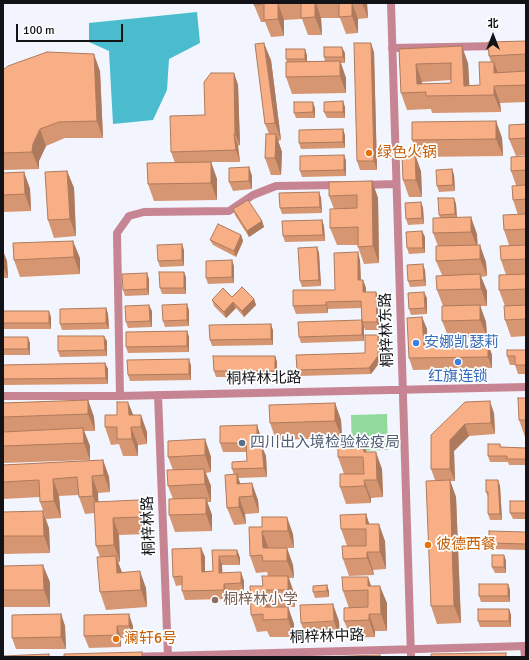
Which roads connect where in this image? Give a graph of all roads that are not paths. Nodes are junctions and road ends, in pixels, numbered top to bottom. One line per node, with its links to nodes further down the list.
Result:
1 (391, 3): 3 (street, 桐梓林东路)
2 (510, 46): 3 (street)
3 (392, 48): 4 (street, 桐梓林东路)
4 (396, 184): 6 (street, 桐梓林东路); 9 (street)
5 (526, 387): 6 (street, 桐梓林北路)
6 (402, 390): 7 (street, 桐梓林北路); 11 (street, 桐梓林东路)
7 (158, 395): 9 (street, 桐梓林北路); 12 (street, 桐梓林路)
8 (3, 396): 9 (street, 桐梓林北路)
9 (120, 396)
10 (525, 646): 11 (street, 桐梓林中路); 15 (street)
11 (410, 648): 12 (street, 桐梓林中路); 14 (street, 桐梓林东路)
12 (168, 656): 13 (street, 桐梓林中路)
13 (129, 657)
14 (411, 657)
15 (525, 657)

